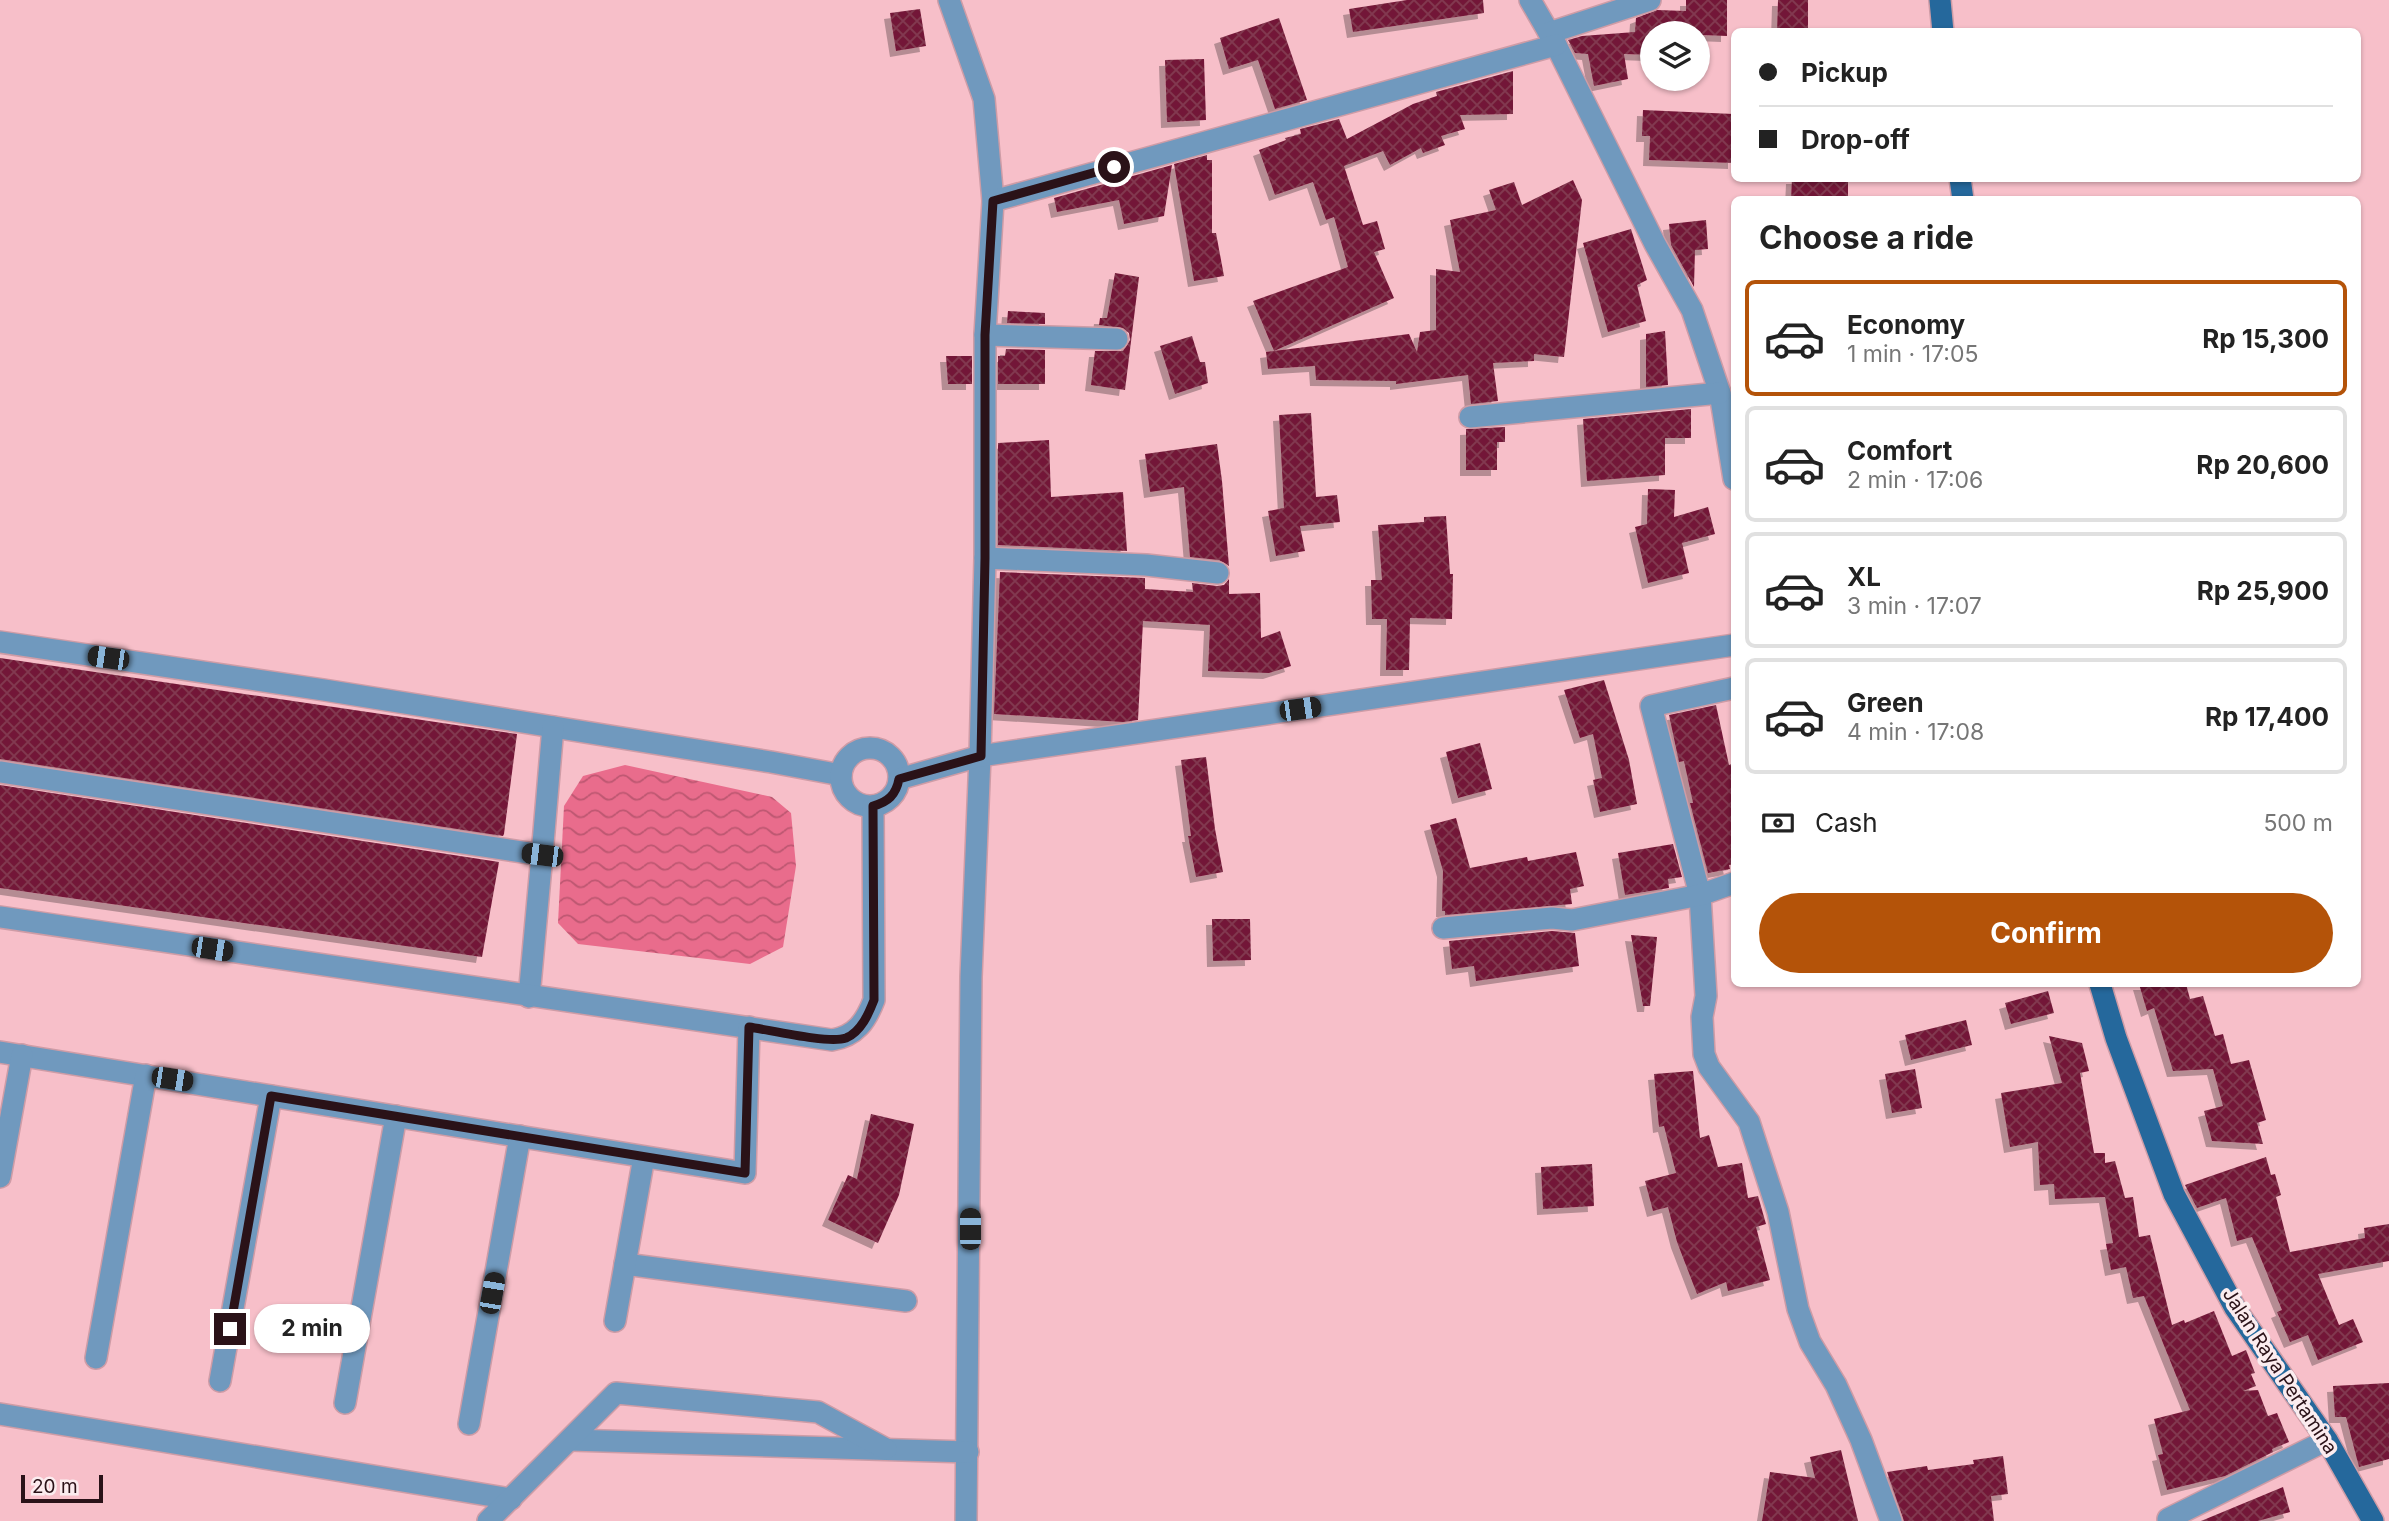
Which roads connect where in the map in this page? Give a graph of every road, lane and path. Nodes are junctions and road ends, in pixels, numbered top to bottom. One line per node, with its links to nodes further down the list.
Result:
1 (949, 0): 7 (street)
2 (1530, 0): 6 (street)
3 (1650, 0): 6 (street)
4 (1940, 0): 5 (main road)
5 (1943, 28)
6 (1552, 39): 7 (street); 10 (street)
7 (993, 201): 8 (street)
8 (985, 335): 9 (street); 13 (street)
9 (1117, 339)
10 (1720, 394): 11 (street); 12 (street)
11 (1470, 417)
12 (1731, 461)
13 (985, 558): 14 (street); 19 (street)
14 (1218, 573)
15 (0, 642): 18 (street)
16 (1731, 645): 19 (street)
17 (1731, 689): 26 (street)
18 (553, 727): 21 (street); 24 (street)
19 (981, 756): 22 (street); 51 (street)
20 (0, 772): 24 (street)
21 (841, 775): 22 (street); 23 (street)
22 (899, 779): 23 (street)
23 (873, 806): 31 (street)
24 (542, 855): 30 (street)
25 (1731, 884): 26 (street)
26 (1700, 895): 28 (street); 56 (street)
27 (0, 917): 30 (street)
28 (1443, 928)
29 (2101, 987): 49 (main road, Jalan Raya Pertamina)
30 (529, 996): 31 (street)
31 (749, 1027): 38 (street)
32 (0, 1052): 33 (street)
33 (22, 1055): 34 (street); 39 (street)
34 (146, 1075): 35 (street); 43 (street)
35 (271, 1096): 36 (street); 44 (street)
36 (396, 1116): 37 (street); 45 (street)
37 (520, 1136): 38 (street); 47 (street)
38 (644, 1157): 40 (street)
39 (0, 1177)
40 (625, 1264): 41 (street); 42 (street)
41 (906, 1301)
42 (615, 1321)
43 (96, 1358)
44 (220, 1381)
45 (345, 1403)
46 (0, 1414): 52 (street)
47 (468, 1424)
48 (570, 1440): 50 (street); 50 (street); 52 (street)
49 (2327, 1440): 53 (street); 57 (main road, Jalan Raya Pertamina)
50 (886, 1450): 51 (street)
51 (968, 1452): 55 (street)
52 (511, 1499): 54 (street)
53 (2168, 1519)
54 (488, 1521)
55 (966, 1521)
56 (1891, 1521)
57 (2373, 1521)

